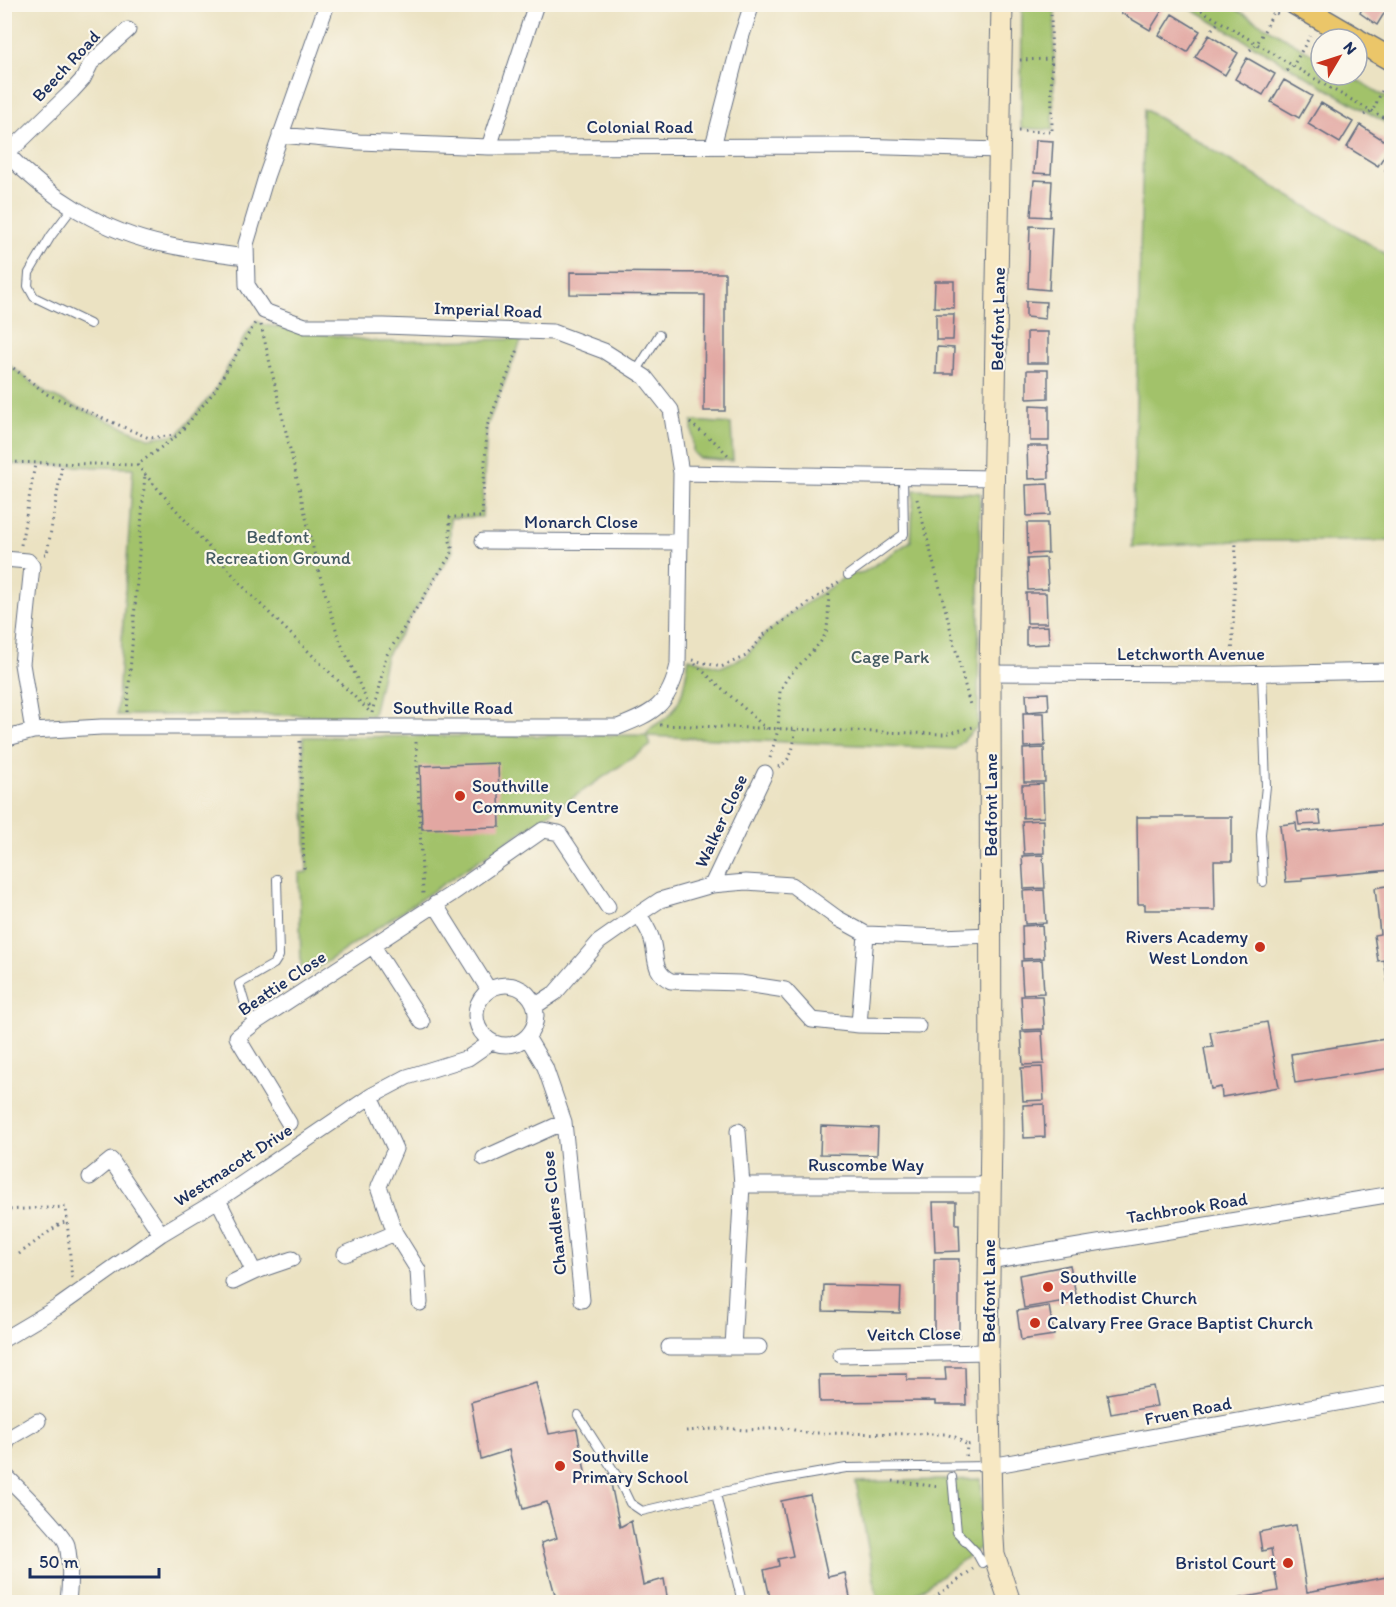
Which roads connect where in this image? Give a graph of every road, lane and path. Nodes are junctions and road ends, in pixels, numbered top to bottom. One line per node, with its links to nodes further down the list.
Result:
1 (327, 4): 30 (street, Imperial Road)
2 (536, 4): 32 (street)
3 (752, 4): 31 (street)
4 (1002, 4): 33 (main road, Bedfont Lane)
5 (1051, 4): 19 (path)
6 (1180, 4): 9 (path)
7 (1191, 4): 11 (path)
8 (1296, 4): 12 (main road)
9 (1177, 9)
10 (1274, 12): 16 (path)
11 (1219, 21): 13 (path); 16 (path)
12 (1335, 27)
13 (1212, 29)
14 (128, 30): 34 (street, Beech Road)
15 (1309, 38): 21 (path)
16 (1257, 44): 17 (path); 21 (path)
17 (1250, 50)
18 (1369, 50): 22 (main road)
19 (1051, 59): 20 (path); 29 (path)
20 (1018, 60)
21 (1293, 66): 23 (path); 24 (path)
22 (1390, 69): 26 (path)
23 (1287, 71)
24 (1330, 88): 25 (path); 26 (path)
25 (1326, 93)
26 (1372, 110): 27 (path); 28 (path)
27 (1364, 115)
28 (1392, 122)
29 (1016, 131)
30 (280, 135): 32 (street, Colonial Road); 36 (street, Imperial Road)
31 (712, 146): 32 (street, Colonial Road); 33 (street, Colonial Road)
32 (489, 147)
33 (1001, 150): 52 (main road, Bedfont Lane)
34 (5, 154): 35 (street)
35 (73, 207): 36 (street); 37 (lane)
36 (245, 257): 41 (street, Imperial Road)
37 (90, 324)
38 (659, 334): 41 (lane)
39 (520, 344): 67 (path)
40 (4, 361): 43 (path)
41 (636, 372): 49 (street, Imperial Road)
42 (683, 418): 44 (path)
43 (178, 435): 48 (path); 67 (path)
44 (730, 457)
45 (4, 462): 46 (path)
46 (35, 464): 47 (path); 58 (path)
47 (62, 465): 48 (path); 57 (path)
48 (137, 465): 50 (path)
49 (681, 473): 51 (street); 55 (street, Southville Road)
50 (145, 474): 66 (path); 67 (path)
51 (903, 475): 52 (street); 59 (lane)
52 (995, 478): 62 (main road, Bedfont Lane)
53 (914, 490): 65 (path)
54 (483, 541): 55 (street, Monarch Close)
55 (680, 542): 73 (street, Southville Road)
56 (1236, 542): 63 (path)
57 (44, 554)
58 (11, 559): 73 (street)
59 (848, 575): 60 (path)
60 (829, 588): 70 (path); 71 (path)
61 (1392, 671): 64 (street, Letchworth Avenue)
62 (990, 673): 63 (street, Letchworth Avenue); 88 (main road, Bedfont Lane)
63 (1231, 674): 64 (street, Letchworth Avenue)
64 (1262, 674): 82 (lane)
65 (972, 714)
66 (127, 715)
67 (373, 715)
68 (652, 725): 70 (path)
69 (976, 727): 72 (path)
70 (767, 729): 71 (path)
71 (778, 730): 72 (path); 77 (path)
72 (795, 730): 78 (path)
73 (33, 731): 76 (street, Southville Road)
74 (300, 737): 80 (path)
75 (416, 737): 85 (path)
76 (4, 739)
77 (770, 758)
78 (783, 765)
79 (765, 774): 83 (street, Walker Close)
80 (304, 869)
81 (277, 879): 92 (lane)
82 (1263, 882)
83 (712, 885): 86 (street); 87 (street)
84 (608, 906): 85 (street, Beattie Close)
85 (432, 907): 89 (street, Beattie Close); 90 (street)
86 (639, 914): 91 (street); 94 (street)
87 (866, 934): 88 (street); 94 (street)
88 (991, 935): 105 (main road, Bedfont Lane)
89 (373, 946): 92 (street, Beattie Close); 93 (street)
90 (489, 990): 91 (street); 97 (street)
91 (535, 1006): 96 (street)
92 (256, 1022): 100 (street, Beattie Close)
93 (422, 1022)
94 (859, 1025): 95 (street)
95 (918, 1026)
96 (527, 1037): 97 (street); 99 (street, Chandlers Close)
97 (491, 1042): 98 (street, Westmacott Drive)
98 (371, 1096): 107 (street, Westmacott Drive); 110 (street)
99 (564, 1122): 102 (street, Chandlers Close); 119 (street, Chandlers Close)
100 (289, 1123)
101 (738, 1131): 104 (street)
102 (484, 1158)
103 (90, 1177): 111 (street)
104 (742, 1185): 105 (street, Ruscombe Way); 123 (street)
105 (990, 1185): 115 (main road, Bedfont Lane)
106 (1392, 1194): 115 (street, Tachbrook Road)
107 (218, 1200): 111 (street, Westmacott Drive); 116 (street)
108 (4, 1210): 109 (path)
109 (67, 1222): 112 (path); 118 (path)
110 (394, 1233): 113 (street); 120 (street)
111 (161, 1234): 118 (street, Westmacott Drive)
112 (19, 1254)
113 (345, 1254)
114 (292, 1259): 116 (street)
115 (989, 1261): 125 (main road, Bedfont Lane)
116 (254, 1272): 117 (street)
117 (233, 1282)
118 (74, 1296): 121 (street, Westmacott Drive)
119 (582, 1300)
120 (420, 1303)
121 (4, 1339)
122 (669, 1347): 123 (street)
123 (733, 1347): 124 (street)
124 (759, 1347)
125 (988, 1352): 126 (street, Veitch Close); 134 (main road, Bedfont Lane)
126 (840, 1355)
127 (1392, 1393): 134 (street, Fruen Road)
128 (579, 1415): 138 (lane)
129 (38, 1421): 132 (street)
130 (686, 1431): 131 (path)
131 (966, 1445)
132 (4, 1449)
133 (878, 1466): 134 (lane); 137 (path); 138 (lane)
134 (991, 1466): 139 (main road, Bedfont Lane)
135 (4, 1474): 140 (street)
136 (952, 1477): 137 (lane)
137 (953, 1488): 139 (lane)
138 (716, 1494): 141 (lane)
139 (988, 1559): 142 (path); 143 (main road, Bedfont Lane)
140 (68, 1602)
141 (742, 1602)
142 (929, 1602)
143 (1010, 1602)

